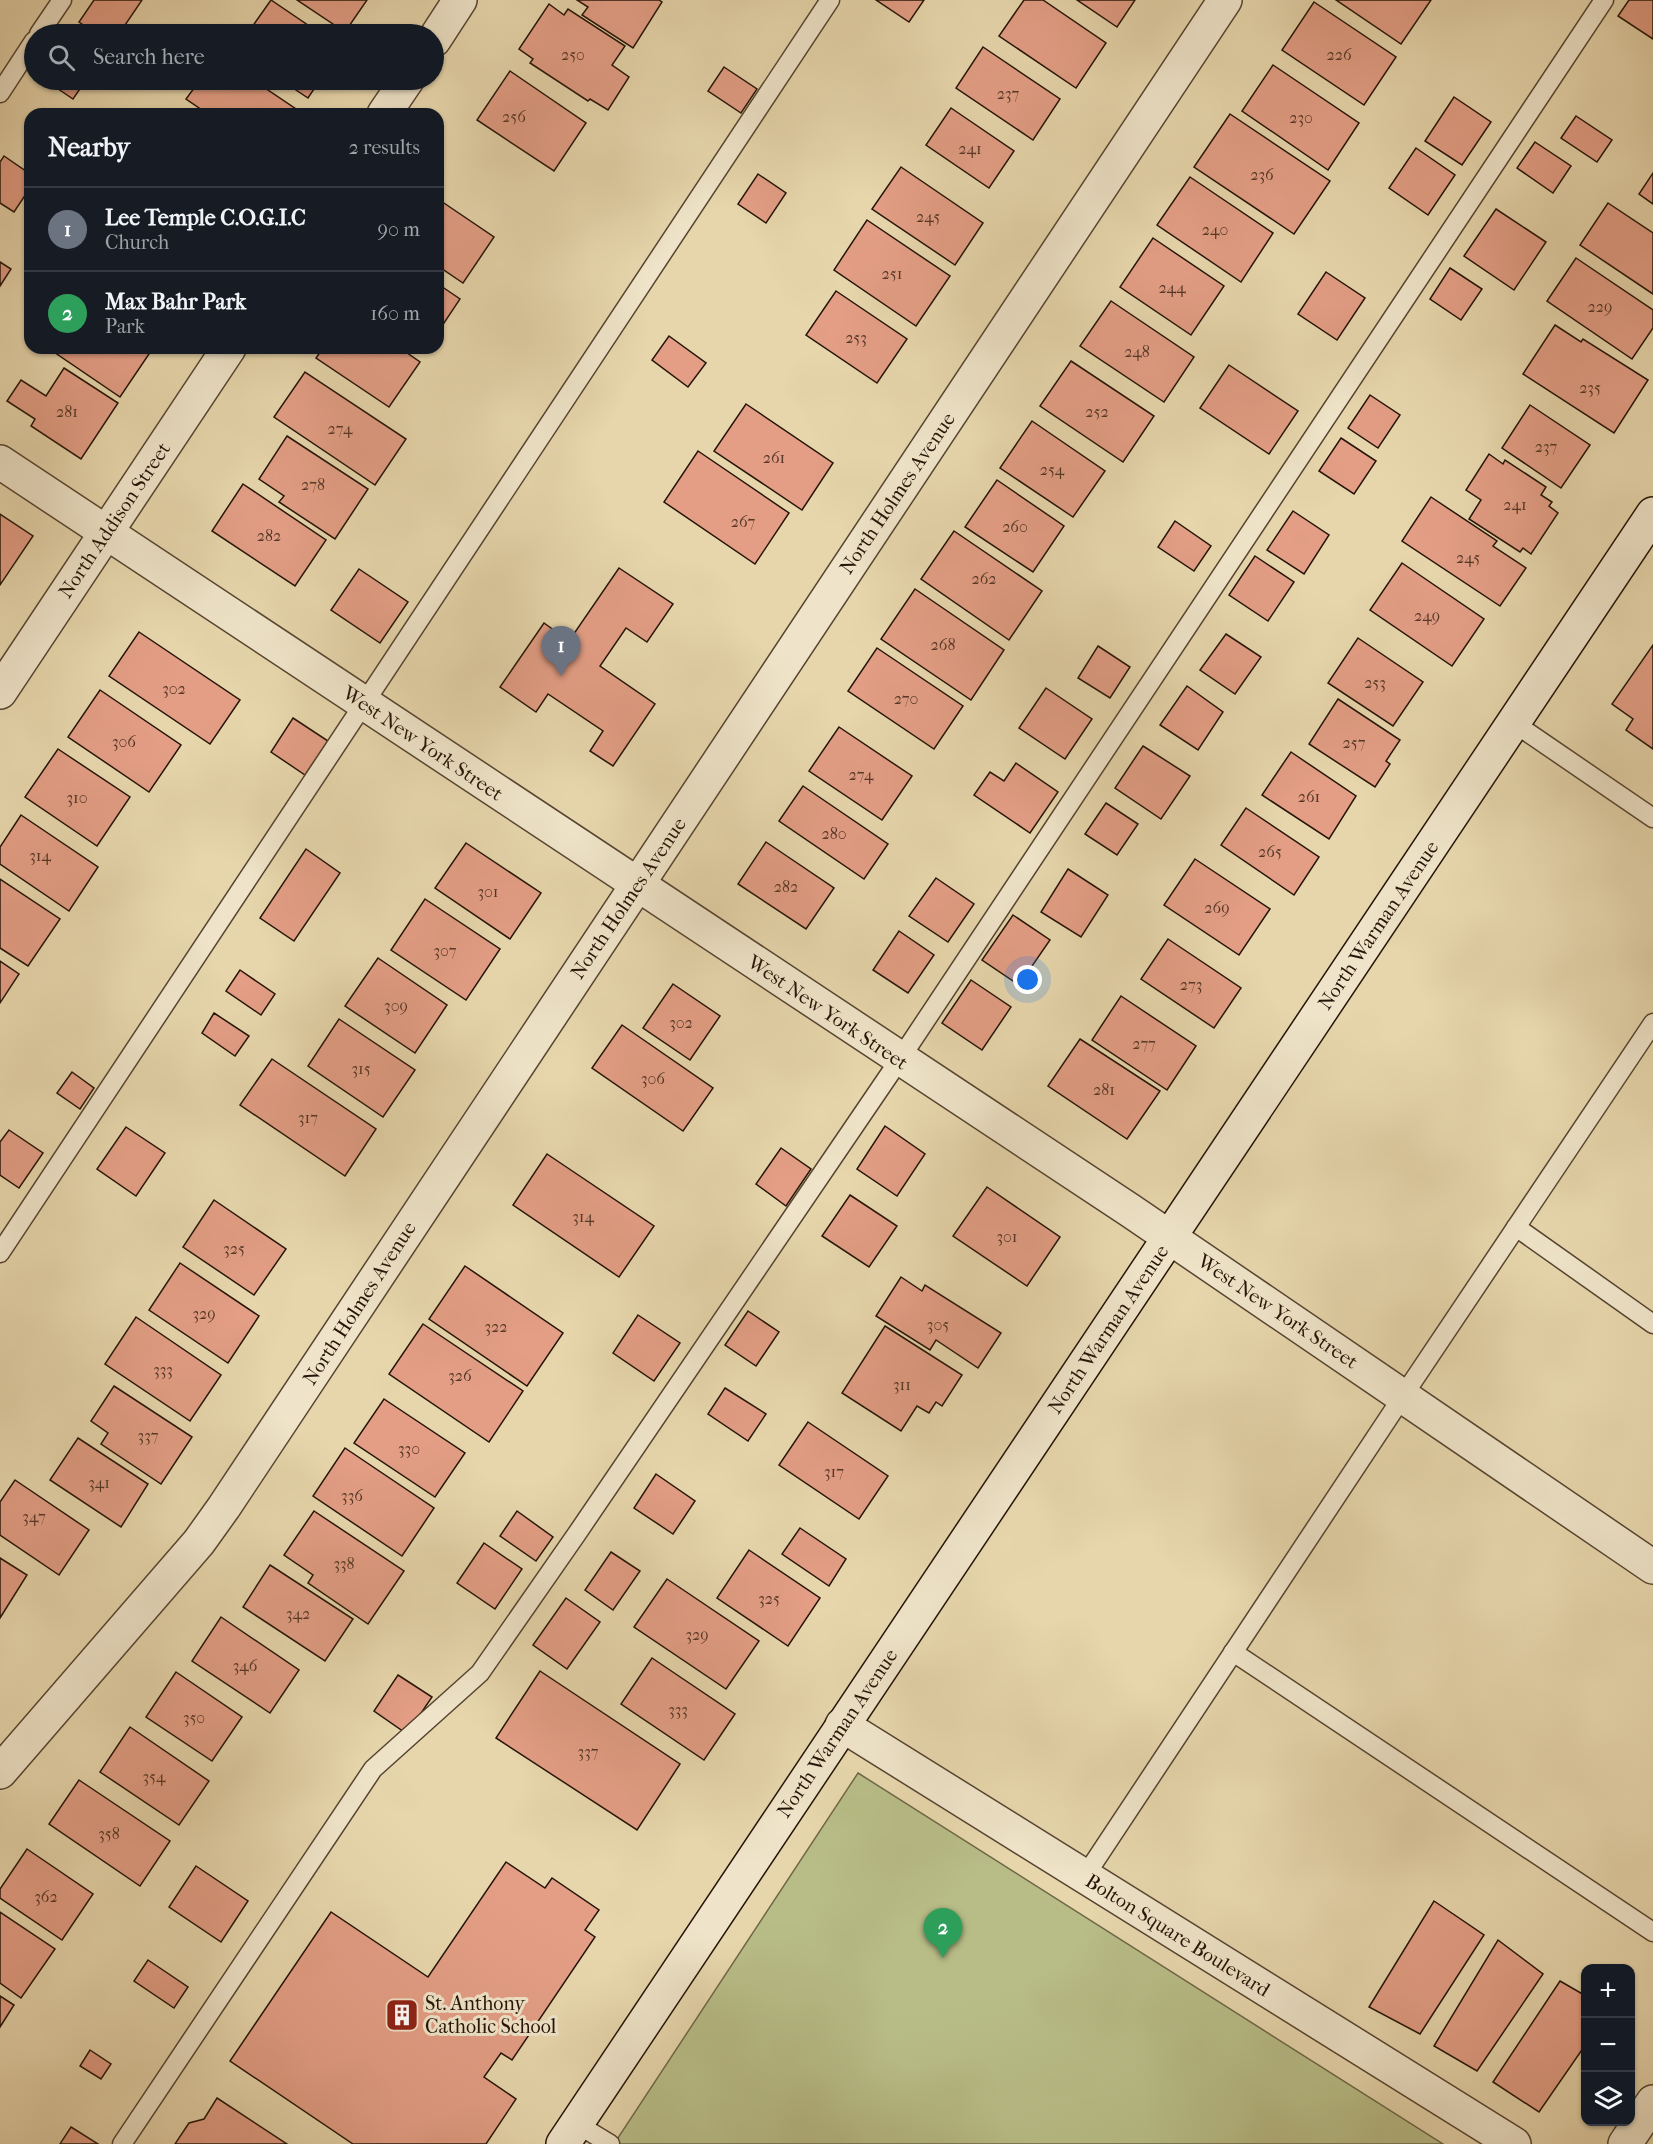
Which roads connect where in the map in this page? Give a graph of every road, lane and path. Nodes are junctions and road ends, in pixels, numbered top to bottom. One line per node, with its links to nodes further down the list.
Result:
1 (62, 0): 6 (lane)
2 (460, 0): 7 (street)
3 (830, 0): 17 (lane)
4 (1225, 0): 20 (street, North Holmes Avenue)
5 (1604, 0): 22 (lane)
6 (46, 24)
7 (444, 25)
8 (24, 56): 10 (lane)
9 (400, 90): 11 (street)
10 (0, 93)
11 (388, 108)
12 (225, 354): 15 (street, North Addison Street)
13 (0, 462): 15 (street, West New York Street)
14 (1653, 514): 18 (street, North Warman Avenue)
15 (106, 532): 16 (street, North Addison Street); 17 (street, West New York Street)
16 (0, 692)
17 (363, 702): 20 (street, West New York Street); 25 (lane)
18 (1514, 723): 19 (lane); 24 (street, North Warman Avenue)
19 (1653, 818)
20 (637, 884): 22 (street, West New York Street); 31 (street, North Holmes Avenue)
21 (1653, 1023): 23 (lane)
22 (900, 1059): 24 (street, West New York Street); 36 (lane)
23 (1516, 1227): 26 (lane); 27 (lane)
24 (1169, 1237): 27 (street, West New York Street); 30 (street, North Warman Avenue)
25 (0, 1253)
26 (1653, 1324)
27 (1403, 1396): 28 (street, West New York Street); 29 (lane)
28 (1653, 1567)
29 (1233, 1652): 32 (lane); 33 (lane)
30 (842, 1725): 32 (street, Bolton Square Boulevard); 35 (street, North Warman Avenue)
31 (0, 1772)
32 (1084, 1876): 38 (street, Bolton Square Boulevard)
33 (1653, 1932)
34 (1653, 2102): 39 (street)
35 (570, 2134): 37 (lane)
36 (122, 2144)
37 (610, 2144)
38 (1514, 2144)
39 (1625, 2144)

